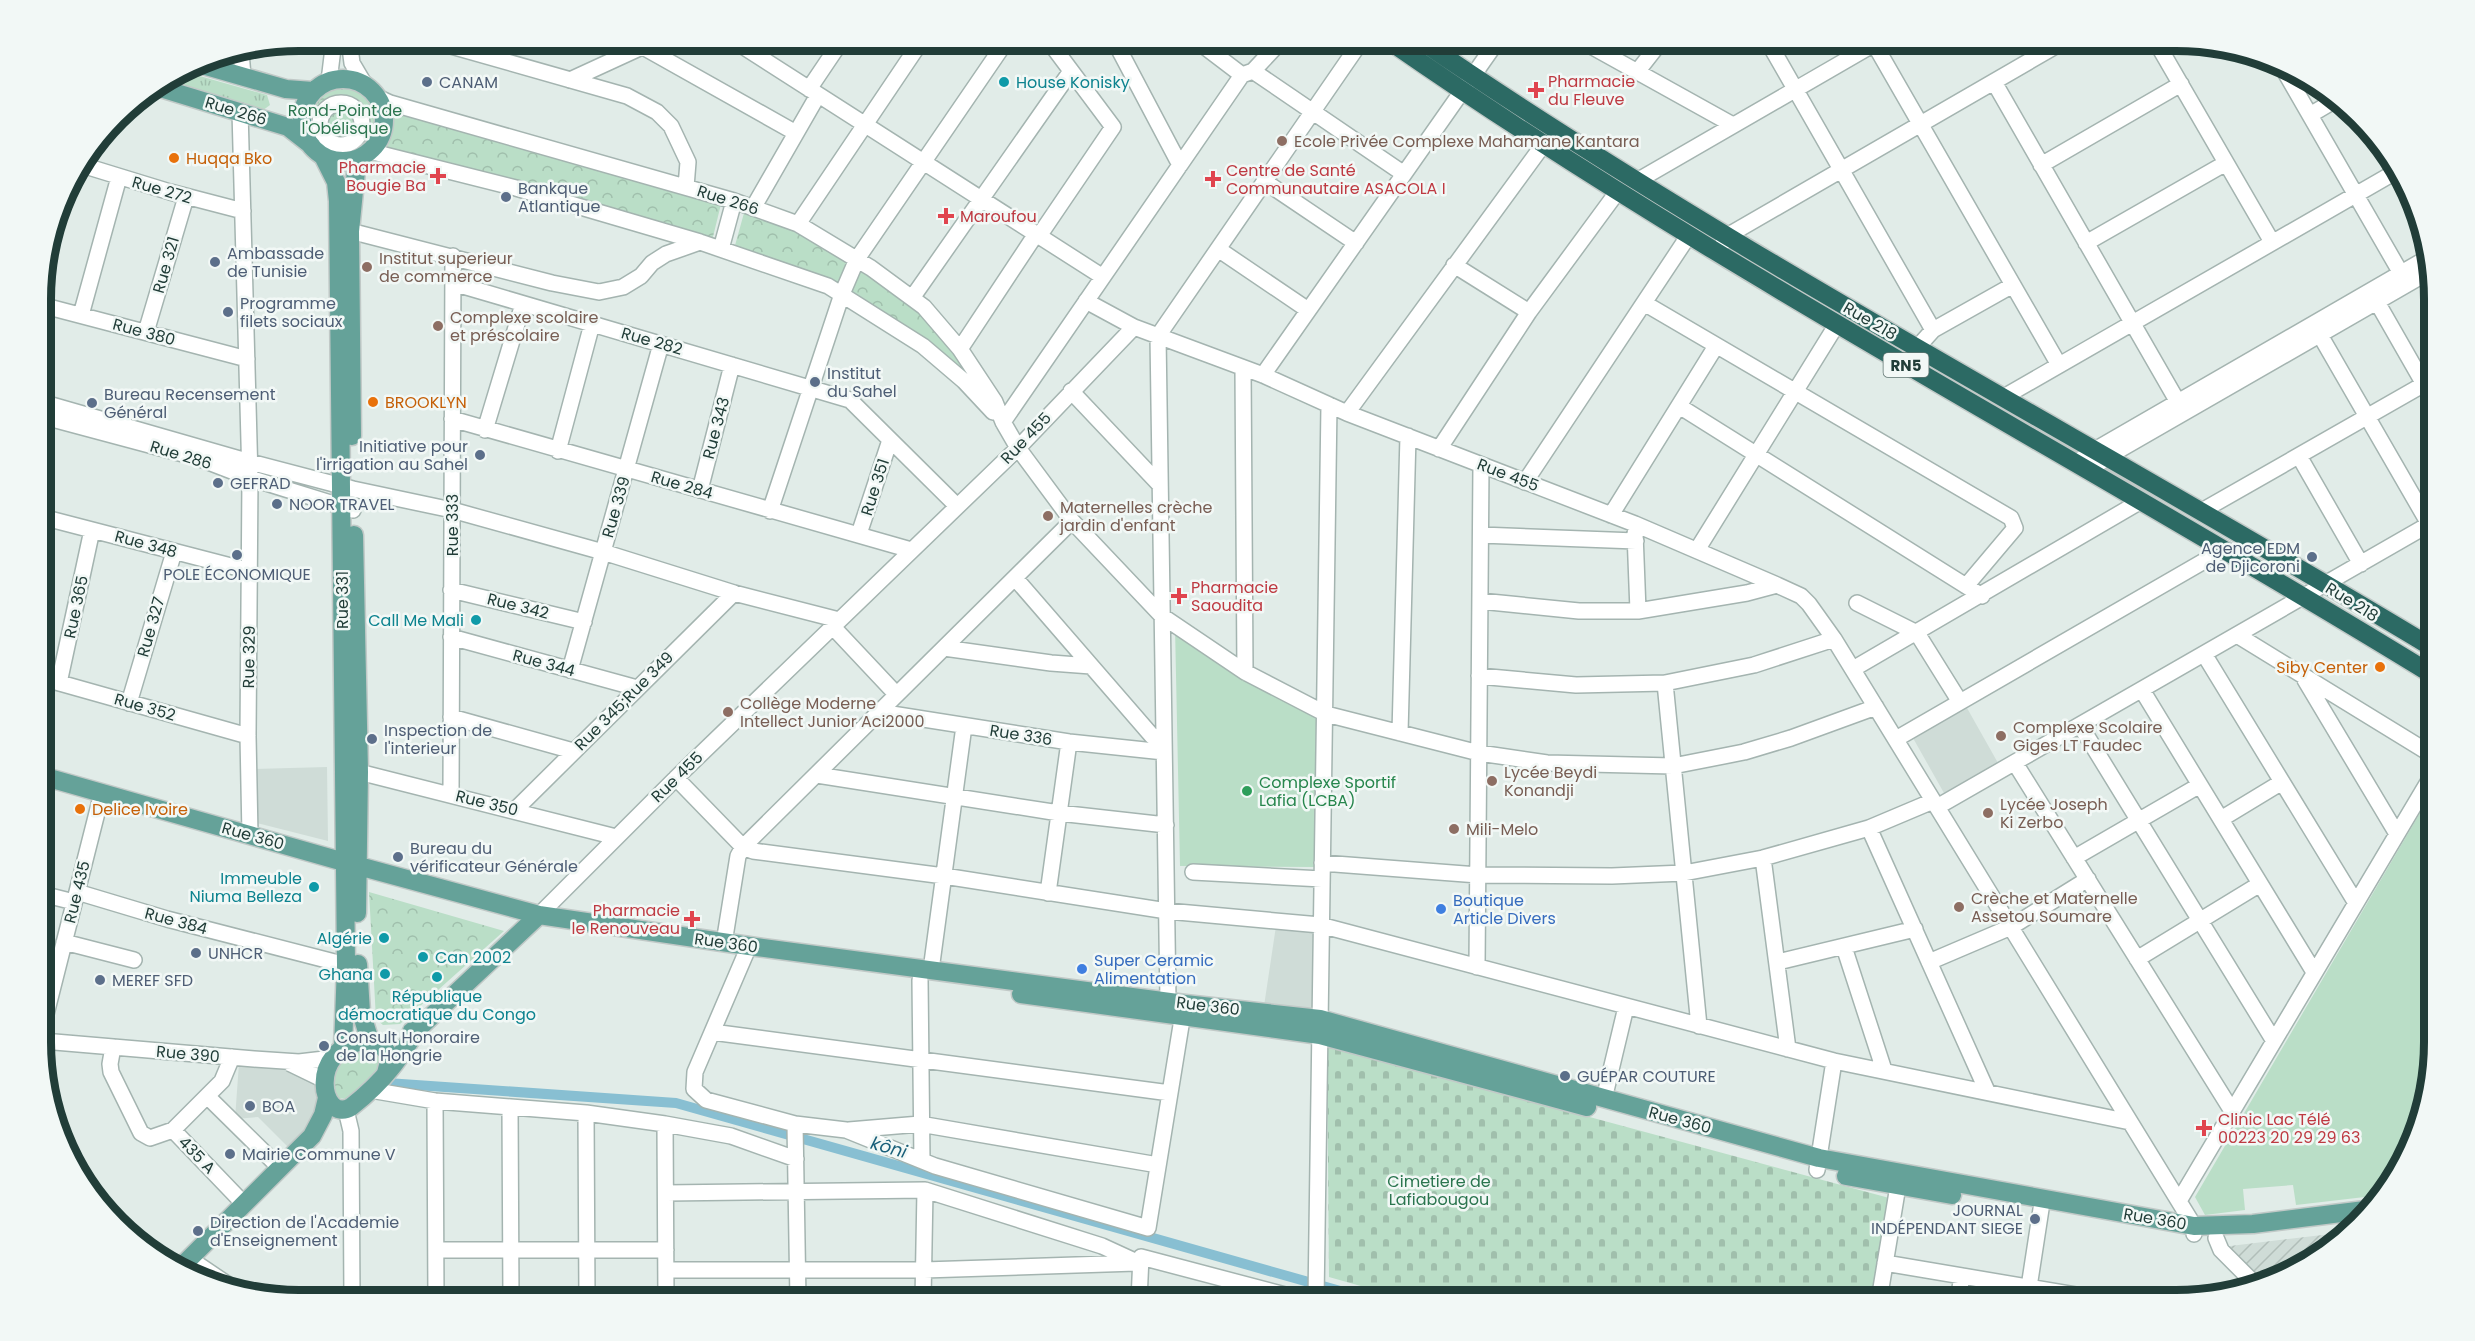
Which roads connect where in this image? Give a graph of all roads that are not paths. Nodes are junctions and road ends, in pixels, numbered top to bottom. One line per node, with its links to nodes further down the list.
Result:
1 (331, 51): 36 (street)
2 (350, 51): 39 (street)
3 (468, 51): 33 (street)
4 (634, 51): 33 (street)
5 (661, 51): 49 (street)
6 (750, 51): 40 (street)
7 (836, 51): 40 (street)
8 (915, 51): 46 (street)
9 (999, 51): 53 (street)
10 (1056, 51): 27 (street)
11 (1120, 51): 55 (street)
12 (1213, 51): 29 (street)
13 (1270, 51): 29 (street)
14 (1354, 51): 44 (street)
15 (1404, 51): 41 (highway, Rue 218 / RN5)
16 (1436, 51): 31 (highway, Rue 218 / RN5)
17 (1490, 51): 31 (street)
18 (1599, 51): 28 (street)
19 (1653, 51): 28 (street)
20 (1773, 51): 38 (street)
21 (1861, 51): 38 (street)
22 (1881, 51): 47 (street)
23 (2046, 51): 34 (street)
24 (2162, 51): 35 (street)
25 (241, 58): 30 (street)
26 (211, 67): 30 (main road, Rue 266)
27 (1071, 71): 68 (street); 74 (street)
28 (1636, 72): 48 (street)
29 (1247, 73): 44 (street); 55 (street)
30 (243, 76): 36 (main road, Rue 266)
31 (1473, 76): 41 (street); 63 (highway, Rue 218 / RN5)
32 (2289, 78): 45 (street)
33 (570, 80): 64 (street)
34 (1994, 82): 47 (street); 56 (street)
35 (2181, 84): 54 (street); 56 (street)
36 (321, 86): 39 (main road); 51 (main road)
37 (166, 90): 43 (main road, Rue 266)
38 (1795, 90): 48 (street); 58 (street)
39 (371, 91): 52 (main road); 64 (street, Rue 266)
40 (814, 92): 46 (street); 49 (street)
41 (1462, 92): 50 (highway, Rue 218 / RN5); 59 (street)
42 (2329, 104): 45 (street)
43 (240, 111): 51 (main road, Rue 266); 71 (street, Rue 329)
44 (1312, 111): 59 (street); 62 (street)
45 (2310, 115): 66 (street)
46 (865, 124): 53 (street); 72 (street)
47 (1920, 124): 58 (street); 92 (street)
48 (1733, 125): 63 (street)
49 (796, 133): 70 (street)
50 (1543, 145): 65 (highway, Rue 218 / RN5); 87 (street)
51 (322, 148): 52 (main road); 150 (main road, Rue 331)
52 (367, 153): 73 (main road, Rue 331); 77 (street, Rue 266)
53 (923, 162): 68 (street); 85 (street)
54 (2226, 163): 78 (street); 80 (street)
55 (1180, 165): 89 (street)
56 (2041, 165): 80 (street)
57 (89, 167): 61 (street, Rue 272)
58 (1841, 170): 76 (street); 107 (street)
59 (1404, 174): 79 (street)
60 (2391, 174): 66 (street)
61 (119, 177): 67 (street, Rue 272); 102 (street)
62 (1264, 181): 79 (street); 82 (street)
63 (1637, 181): 76 (highway, Rue 218 / RN5)
64 (686, 187): 69 (street, Rue 266)
65 (1618, 191): 75 (highway, Rue 218 / RN5); 101 (street)
66 (2355, 194): 78 (street); 90 (street)
67 (186, 197): 71 (street, Rue 272); 108 (street, Rue 321)
68 (981, 199): 74 (street); 94 (street)
69 (734, 201): 70 (street, Rue 266); 81 (street)
70 (753, 208): 72 (street, Rue 266)
71 (243, 211): 115 (street, Rue 329)
72 (798, 224): 85 (street, Rue 266)
73 (350, 231): 84 (street); 150 (main road, Rue 331)
74 (1037, 235): 89 (street); 113 (street)
75 (1689, 235): 83 (highway, Rue 218 / RN5); 97 (street)
76 (1727, 236): 83 (street); 114 (highway, Rue 218 / RN5)
77 (700, 242): 81 (street, Rue 266); 84 (street)
78 (2272, 242): 103 (street)
79 (1356, 243): 100 (street)
80 (2086, 243): 103 (street)
81 (721, 249): 93 (street, Rue 266)
82 (1218, 249): 100 (street); 110 (street)
83 (1717, 253): 105 (highway, Rue 218 / RN5)
84 (453, 256): 91 (street, Rue 333)
85 (857, 259): 93 (street); 94 (street, Rue 266)
86 (2422, 264): 90 (street)
87 (1454, 265): 101 (street); 130 (street)
88 (2422, 273): 90 (street)
89 (1103, 277): 95 (street)
90 (2404, 279): 96 (street); 129 (street)
91 (453, 283): 98 (street, Rue 282); 133 (street, Rue 333)
92 (2013, 285): 107 (street); 117 (street)
93 (842, 294): 122 (street); 134 (street, Rue 266)
94 (912, 298): 113 (street, Rue 266)
95 (1086, 301): 106 (street); 134 (street)
96 (2377, 302): 109 (street); 120 (street)
97 (1644, 303): 112 (street); 149 (street)
98 (523, 304): 104 (street, Rue 282); 135 (street)
99 (51, 308): 102 (street, Rue 380)
100 (1308, 310): 119 (street)
101 (1529, 312): 139 (street)
102 (81, 315): 108 (street, Rue 380)
103 (2132, 323): 117 (street); 129 (street)
104 (592, 324): 111 (street, Rue 282); 140 (street)
105 (1837, 324): 124 (street); 146 (highway, Rue 218 / RN5)
106 (1134, 327): 110 (street, Rue 455); 123 (street, Rue 455)
107 (1934, 330): 114 (street)
108 (146, 332): 115 (street, Rue 380)
109 (2320, 335): 129 (street); 131 (street)
110 (1158, 336): 118 (street, Rue 455); 151 (street)
111 (661, 344): 116 (street, Rue 282); 147 (street, Rue 339)
112 (1716, 346): 124 (street); 128 (street)
113 (960, 349): 134 (street, Rue 266)
114 (1916, 349): 125 (highway, Rue 218 / RN5)
115 (247, 359): 144 (street, Rue 329)
116 (732, 365): 122 (street, Rue 282); 152 (street, Rue 343)
117 (2059, 365): 125 (street)
118 (1243, 368): 119 (street, Rue 455); 201 (street)
119 (1263, 375): 127 (street, Rue 455)
120 (2424, 375)
121 (2424, 383): 131 (street)
122 (811, 388): 137 (street, Rue 282); 157 (street)
123 (1071, 390): 138 (street, Rue 455); 151 (street)
124 (1794, 393): 141 (street); 179 (street)
125 (2002, 398): 142 (highway, Rue 218 / RN5)
126 (51, 405): 144 (street)
127 (1329, 405): 130 (street, Rue 455); 214 (street)
128 (1679, 406): 141 (street); 160 (street)
129 (2181, 408): 142 (street)
130 (1347, 412): 136 (street, Rue 455)
131 (2367, 416): 143 (street); 158 (street)
132 (51, 419): 148 (street, Rue 286)
133 (452, 419): 135 (street, Rue 284); 156 (street, Rue 333)
134 (1003, 422): 138 (street, Rue 266)
135 (485, 430): 140 (street, Rue 284)
136 (1408, 436): 139 (street, Rue 455); 218 (street)
137 (890, 440): 154 (street); 166 (street, Rue 351)
138 (1018, 448): 154 (street, Rue 455); 162 (street, Rue 266)
139 (1439, 449): 145 (street, Rue 455)
140 (558, 451): 147 (street, Rue 284)
141 (1756, 454): 171 (street); 179 (street)
142 (2100, 454): 146 (street); 159 (highway, Rue 218 / RN5)
143 (2299, 456): 159 (street); 174 (street)
144 (250, 462): 148 (street, Rue 329); 150 (street)
145 (1481, 465): 149 (street, Rue 455); 167 (street)
146 (2082, 467): 153 (highway, Rue 218 / RN5)
147 (626, 470): 152 (street, Rue 284); 173 (street, Rue 339)
148 (250, 478): 155 (street, Rue 286); 175 (street, Rue 329)
149 (1525, 482): 160 (street, Rue 455)
150 (347, 486): 155 (main road, Rue 331); 156 (street)
151 (1160, 486): 187 (street)
152 (700, 490): 157 (street, Rue 284)
153 (2141, 501): 169 (highway, Rue 218 / RN5); 182 (street)
154 (957, 506): 170 (street, Rue 455)
155 (347, 508): 228 (main road, Rue 331); 253 (main road, Rue 331)
156 (452, 510): 173 (street); 180 (street, Rue 333)
157 (770, 511): 166 (street, Rue 284)
158 (2424, 511)
159 (2200, 512): 177 (highway, Rue 218 / RN5)
160 (1611, 515): 163 (street, Rue 455)
161 (51, 519): 165 (street, Rue 348)
162 (1072, 520): 176 (street); 187 (street, Rue 266)
163 (1635, 524): 168 (street); 171 (street, Rue 455)
164 (2424, 529): 174 (street)
165 (92, 530): 172 (street, Rue 348); 205 (street, Rue 365)
166 (859, 534): 170 (street, Rue 284)
167 (1481, 535): 168 (street); 184 (street)
168 (1636, 541): 186 (street)
169 (2225, 549): 183 (highway, Rue 218 / RN5); 210 (street)
170 (911, 550): 189 (street, Rue 455)
171 (1697, 550): 178 (street, Rue 455)
172 (174, 552): 175 (street, Rue 348); 211 (street, Rue 327)
173 (603, 552): 181 (street); 188 (street, Rue 339)
174 (2361, 564): 177 (street)
175 (250, 571): 219 (street, Rue 329)
176 (1015, 578): 195 (street); 197 (street)
177 (2327, 583): 183 (street); 194 (highway, Rue 218 / RN5)
178 (1777, 585): 186 (street); 193 (street, Rue 455)
179 (1966, 586): 182 (street)
180 (452, 590): 188 (street, Rue 342); 192 (street, Rue 333)
181 (734, 593): 189 (street); 207 (street, Rue 345;Rue 349)
182 (1982, 596): 190 (street)
183 (2305, 596): 191 (street); 199 (highway, Rue 218 / RN5)
184 (1480, 602): 186 (street); 202 (street)
185 (1857, 603): 190 (street)
186 (1638, 611)
187 (1162, 616): 201 (street, Rue 266); 222 (street)
188 (584, 622): 200 (street, Rue 339)
189 (836, 623): 209 (street); 230 (street, Rue 455)
190 (1917, 633): 198 (street); 210 (street)
191 (2237, 635): 196 (street); 203 (street)
192 (451, 637): 200 (street, Rue 344); 215 (street, Rue 333)
193 (1834, 639): 198 (street); 206 (street)
194 (2424, 642)
195 (944, 648): 197 (street); 209 (street)
196 (2204, 654): 208 (street); 232 (street)
197 (1091, 666): 222 (street)
198 (1853, 669): 212 (street)
199 (2424, 669)
200 (570, 670): 207 (street, Rue 344)
201 (1245, 672): 214 (street, Rue 266)
202 (1479, 676): 206 (street); 225 (street)
203 (2303, 677): 223 (street); 246 (street)
204 (51, 681): 205 (street, Rue 352)
205 (59, 683): 211 (street, Rue 352)
206 (1665, 683): 227 (street)
207 (637, 688): 224 (street, Rue 345;Rue 349)
208 (2142, 690): 216 (street); 233 (street)
209 (896, 694): 213 (street)
210 (1960, 702): 220 (street)
211 (129, 703): 219 (street, Rue 352)
212 (1876, 707): 220 (street); 227 (street, Rue 266)
213 (879, 712): 217 (street, Rue 336); 229 (street)
214 (1326, 714): 218 (street, Rue 266); 252 (street)
215 (451, 717): 224 (street); 236 (street, Rue 333)
216 (2080, 725): 226 (street); 243 (street)
217 (964, 726): 221 (street, Rue 336); 237 (street)
218 (1400, 733): 225 (street, Rue 266)
219 (248, 736): 247 (street, Rue 329)
220 (1896, 740): 239 (street)
221 (1069, 742): 222 (street, Rue 336); 241 (street)
222 (1164, 747): 244 (street)
223 (2424, 750)
224 (573, 751): 240 (street, Rue 345;Rue 349)
225 (1479, 753): 227 (street, Rue 266); 256 (street)
226 (2015, 763): 239 (street); 251 (street)
227 (1673, 766): 255 (street)
228 (359, 772): 236 (street, Rue 350); 253 (main road, Rue 331)
229 (817, 775): 237 (street); 249 (street)
230 (676, 778): 248 (street, Rue 455); 249 (street)
231 (51, 779): 238 (main road, Rue 360)
232 (2282, 782): 242 (street); 264 (street)
233 (2199, 785): 242 (street); 243 (street)
234 (51, 787): 238 (main road)
235 (2424, 789): 246 (street)
236 (451, 794): 240 (street, Rue 350)
237 (954, 796): 241 (street); 257 (street)
238 (101, 797): 247 (main road, Rue 360); 253 (main road); 263 (street, Rue 435)
239 (1935, 804): 245 (street); 269 (street)
240 (515, 810): 248 (street, Rue 350)
241 (1059, 813): 244 (street); 261 (street)
242 (2221, 819): 260 (street)
243 (2139, 822): 251 (street); 267 (street)
244 (1166, 825): 265 (street)
245 (1869, 828): 250 (street); 270 (street)
246 (2397, 834): 264 (street)
247 (250, 836): 253 (main road, Rue 360)
248 (615, 837): 266 (street, Rue 455)
249 (743, 847): 257 (street); 272 (street)
250 (1763, 858): 255 (street); 277 (street)
251 (2074, 858): 259 (street)
252 (1322, 863): 256 (street); 258 (street)
253 (351, 869): 266 (main road, Rue 360); 279 (main road, Rue 331); 292 (main road, Rue 331)
254 (1193, 872): 258 (street)
255 (1684, 873): 256 (street); 287 (street)
256 (1478, 875): 280 (street)
257 (944, 876): 261 (street); 282 (street)
258 (1322, 879): 268 (street)
259 (2088, 879): 269 (street); 275 (street)
260 (2260, 884): 267 (street); 281 (street)
261 (1048, 893): 265 (street)
262 (51, 895): 263 (street, Rue 384)
263 (76, 897): 271 (street, Rue 435); 279 (street, Rue 384)
264 (2356, 903): 281 (street)
265 (1167, 910): 268 (street); 284 (street)
266 (534, 920): 272 (main road, Rue 360); 274 (main road, Rue 360); 286 (main road, Rue 455)
267 (2200, 921): 275 (street); 290 (street)
268 (1320, 925): 280 (street); 288 (street)
269 (2010, 927): 278 (street); 312 (street)
270 (1915, 929): 273 (street); 278 (street)
271 (64, 942): 276 (street); 283 (street, Rue 435)
272 (724, 943): 274 (main road, Rue 360)
273 (1844, 946): 277 (street); 300 (street)
274 (748, 950): 282 (main road, Rue 360); 289 (street)
275 (2137, 959): 310 (street)
276 (135, 960)
277 (1778, 962): 294 (street)
278 (1929, 962): 302 (street)
279 (346, 965): 295 (main road, Rue 331)
280 (1477, 967): 285 (street)
281 (2314, 972): 290 (street)
282 (926, 975): 284 (main road, Rue 360); 297 (street)
283 (51, 994)
284 (1179, 1007): 288 (main road, Rue 360); 303 (street)
285 (1626, 1007): 287 (street); 306 (street)
286 (421, 1026): 292 (main road, Rue 455); 301 (main road)
287 (1699, 1026): 294 (street)
288 (1320, 1027): 306 (main road, Rue 360); 321 (main road, Rue 360); 356 (street)
289 (712, 1032): 297 (street); 318 (street)
290 (2274, 1041): 310 (street)
291 (51, 1042): 293 (street, Rue 390)
292 (376, 1043): 295 (main road, Rue 455); 301 (main road, Rue 331)
293 (113, 1047): 296 (street, Rue 390); 315 (street)
294 (1788, 1049): 299 (street)
295 (338, 1053): 298 (street, Rue 390); 307 (main road)
296 (232, 1057): 298 (street, Rue 390); 305 (street, 435 A)
297 (921, 1060): 303 (street); 314 (street)
298 (283, 1061): 307 (street)
299 (1834, 1061): 300 (street); 321 (street)
300 (1884, 1070): 302 (street)
301 (386, 1073): 304 (main road)
302 (1988, 1091): 312 (street)
303 (1170, 1093): 322 (street)
304 (366, 1094): 307 (main road); 308 (street); 317 (street)
305 (208, 1097): 315 (street, 435 A); 323 (street)
306 (1604, 1099): 321 (main road, Rue 360)
307 (335, 1100): 317 (street); 323 (main road)
308 (435, 1101): 309 (street); 335 (street)
309 (510, 1107): 311 (street); 336 (street)
310 (2232, 1111): 328 (street)
311 (586, 1113): 313 (street); 337 (street)
312 (2130, 1122): 328 (street)
313 (665, 1124): 319 (street); 327 (street)
314 (921, 1124): 316 (street); 320 (street); 322 (street)
315 (173, 1130): 329 (street, 435 A)
316 (846, 1130): 318 (street); 320 (street)
317 (351, 1131): 347 (street)
318 (795, 1131): 319 (street)
319 (796, 1159): 326 (street)
320 (922, 1161): 322 (street)
321 (1818, 1164): 324 (main road, Rue 360); 333 (main road, Rue 360)
322 (1158, 1165)
323 (280, 1168): 329 (main road)
324 (1898, 1186): 330 (main road, Rue 360); 341 (street)
325 (925, 1190): 326 (street); 340 (street); 342 (street)
326 (796, 1191): 327 (street); 344 (street)
327 (666, 1193): 338 (street)
328 (2179, 1201): 333 (street)
329 (244, 1204): 339 (main road)
330 (2041, 1209): 333 (main road, Rue 360); 360 (street)
331 (2358, 1211): 333 (main road, Rue 360)
332 (2346, 1223): 334 (main road, Rue 360)
333 (2194, 1230): 334 (main road, Rue 360)
334 (2216, 1238): 346 (street)
335 (436, 1250): 336 (street); 348 (street)
336 (511, 1250): 337 (street); 349 (street)
337 (587, 1250): 338 (street); 350 (street)
338 (666, 1250): 343 (street)
339 (186, 1262)
340 (1139, 1263): 342 (street); 354 (street); 355 (street)
341 (1885, 1263): 345 (street); 357 (street)
342 (924, 1269): 344 (street); 353 (street)
343 (666, 1270): 344 (street); 351 (street)
344 (798, 1270): 352 (street)
345 (1962, 1276): 358 (street); 359 (street)
346 (2250, 1279)
347 (352, 1290)
348 (436, 1290)
349 (511, 1290)
350 (587, 1290)
351 (666, 1290)
352 (798, 1290)
353 (923, 1290)
354 (1139, 1290)
355 (1304, 1290)
356 (1314, 1290)
357 (1881, 1290)
358 (1960, 1290)
359 (2013, 1290)
360 (2029, 1290)

